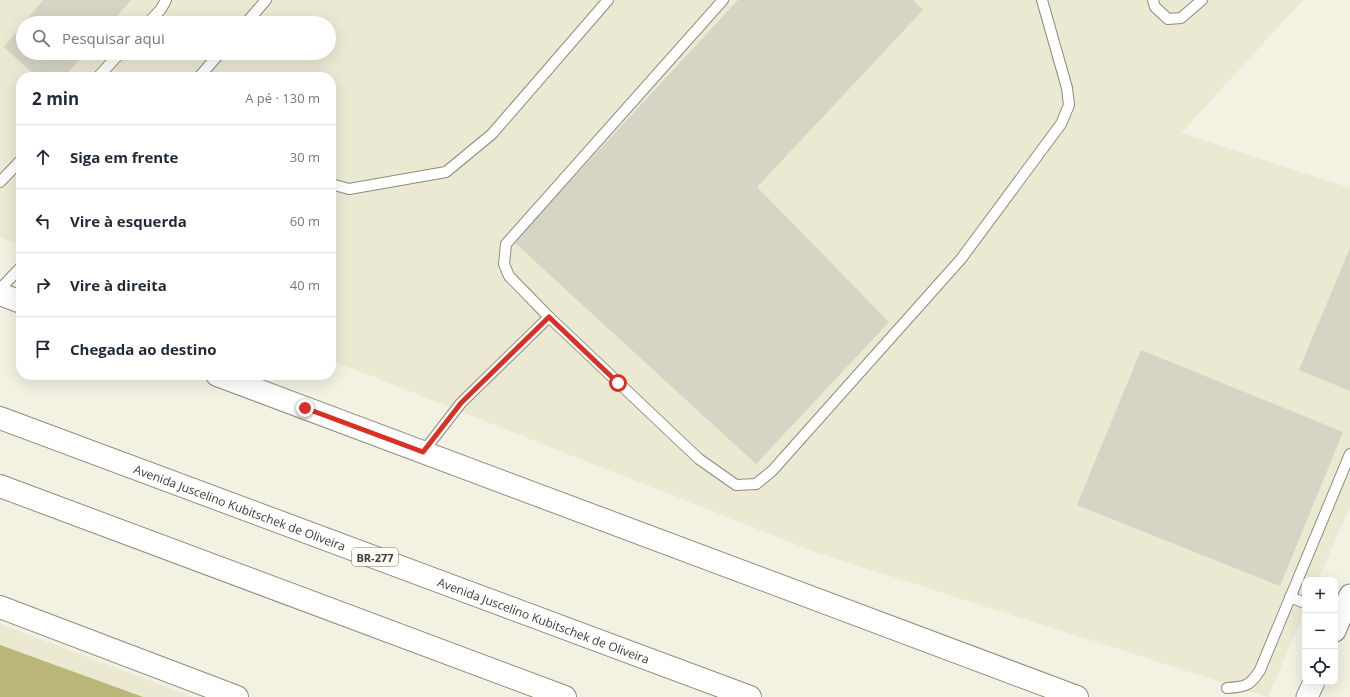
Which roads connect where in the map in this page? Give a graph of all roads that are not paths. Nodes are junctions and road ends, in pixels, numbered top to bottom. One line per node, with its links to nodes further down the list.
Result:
1 (166, 0): 8 (lane)
2 (266, 0): 9 (lane)
3 (608, 0): 16 (lane)
4 (723, 0): 21 (lane)
5 (1042, 0): 21 (lane)
6 (1153, 0): 7 (lane)
7 (1202, 0)
8 (154, 16)
9 (252, 16)
10 (114, 60): 12 (lane)
11 (214, 60): 13 (lane)
12 (103, 72)
13 (203, 72)
14 (16, 165): 15 (lane)
15 (0, 182)
16 (336, 185)
17 (16, 272): 18 (lane)
18 (0, 288)
19 (0, 294): 20 (main road)
20 (16, 300)
21 (549, 317): 24 (lane)
22 (230, 380): 24 (main road)
23 (0, 418): 36 (main road, Avenida Juscelino Kubitschek de Oliveira / BR-277)
24 (423, 452): 37 (main road)
25 (1350, 454): 28 (lane)
26 (0, 486): 35 (main road)
27 (1350, 595): 31 (street)
28 (1290, 598): 29 (lane); 33 (lane)
29 (1302, 602)
30 (0, 607): 34 (main road)
31 (1338, 619)
32 (1313, 685): 38 (street)
33 (1227, 688)
34 (237, 697)
35 (565, 697)
36 (750, 697)
37 (1076, 697)
38 (1307, 697)

